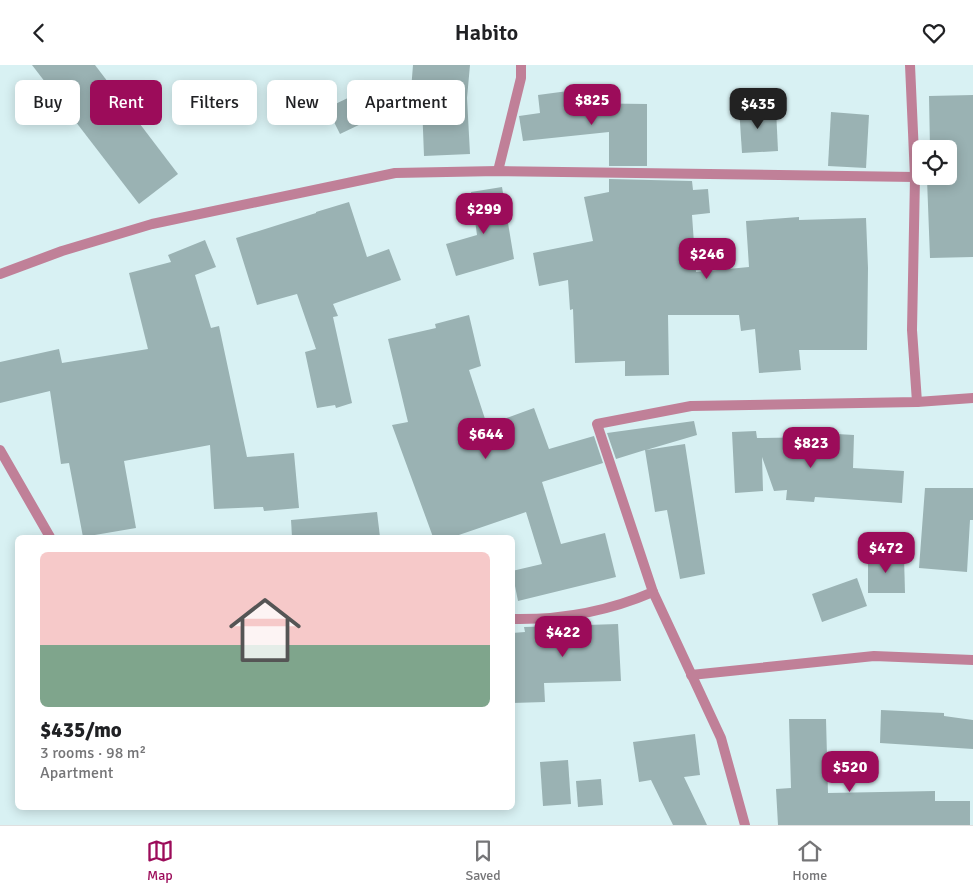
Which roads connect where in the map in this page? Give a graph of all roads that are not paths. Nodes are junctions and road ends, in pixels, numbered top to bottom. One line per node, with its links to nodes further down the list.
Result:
1 (521, 65): 4 (street)
2 (910, 65): 3 (street)
3 (913, 140)
4 (498, 171): 5 (street); 7 (street)
5 (912, 177)
6 (914, 185): 9 (street)
7 (0, 274)
8 (973, 398): 9 (street)
9 (917, 402): 12 (street)
10 (0, 450): 11 (street)
11 (49, 535)
12 (653, 592): 13 (street); 15 (street)
13 (515, 619)
14 (973, 660): 15 (street)
15 (692, 675): 16 (street)
16 (745, 825)

